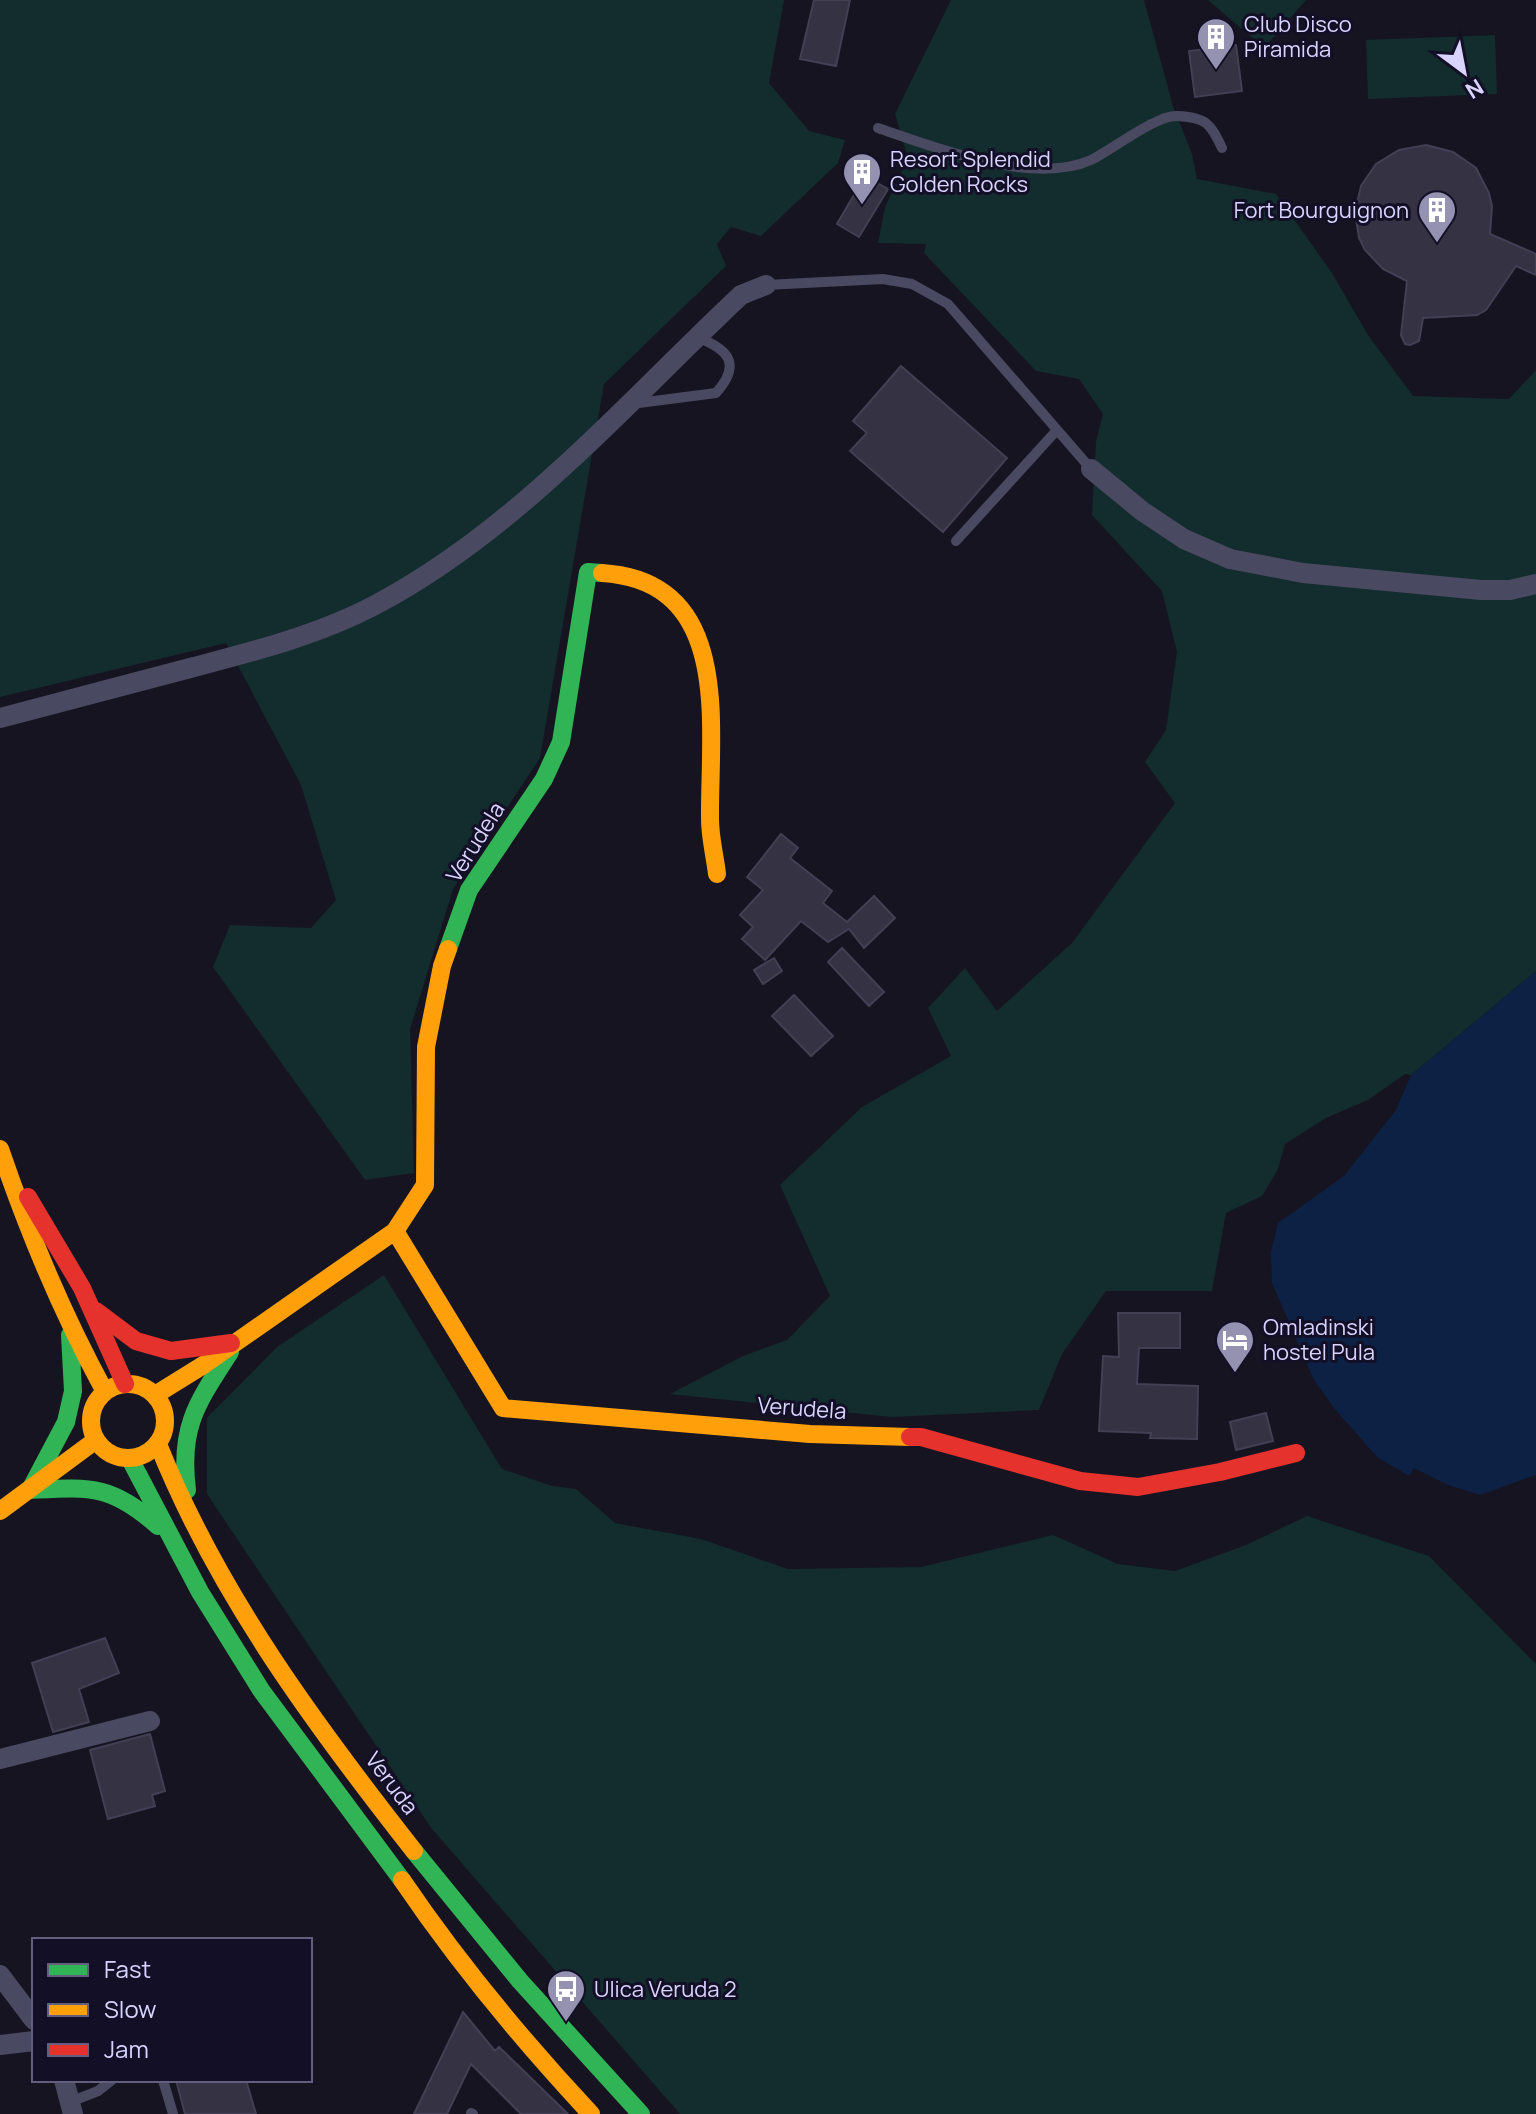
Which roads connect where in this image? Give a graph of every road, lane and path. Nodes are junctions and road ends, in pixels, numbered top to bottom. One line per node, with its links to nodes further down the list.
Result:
1 (878, 128): 2 (lane)
2 (1222, 148)
3 (766, 285): 4 (street); 6 (lane)
4 (696, 337): 5 (street); 5 (lane)
5 (629, 404): 10 (street)
6 (1057, 430): 7 (lane); 8 (lane)
7 (1091, 469): 9 (street)
8 (956, 541)
9 (1536, 584)
10 (0, 718)
11 (717, 874): 14 (main road, Verudela)
12 (0, 1149): 13 (main road)
13 (8, 1167): 15 (main road); 16 (main road)
14 (395, 1231): 17 (main road, Verudela); 23 (main road, Verudela)
15 (90, 1306): 17 (main road); 18 (main road)
16 (69, 1326): 19 (main road); 25 (main road)
17 (235, 1342): 20 (main road, Verudela); 28 (main road)
18 (125, 1384): 19 (main road); 20 (main road)
19 (105, 1392): 21 (main road)
20 (155, 1395): 22 (main road)
21 (96, 1440): 24 (main road); 25 (main road)
22 (158, 1444): 24 (main road); 28 (main road, Veruda)
23 (1296, 1453)
24 (130, 1459): 27 (main road)
25 (30, 1490): 26 (main road); 27 (main road)
26 (0, 1511)
27 (170, 1537): 40 (main road)
28 (198, 1537): 41 (main road, Veruda)
29 (150, 1721): 30 (street)
30 (0, 1759)
31 (0, 1975): 32 (street)
32 (32, 2017)
33 (32, 2041): 34 (street)
34 (0, 2045)
35 (64, 2082): 38 (street)
36 (109, 2082): 38 (lane)
37 (164, 2082): 39 (lane)
38 (71, 2108)
39 (173, 2114)
40 (591, 2114)
41 (641, 2114)

